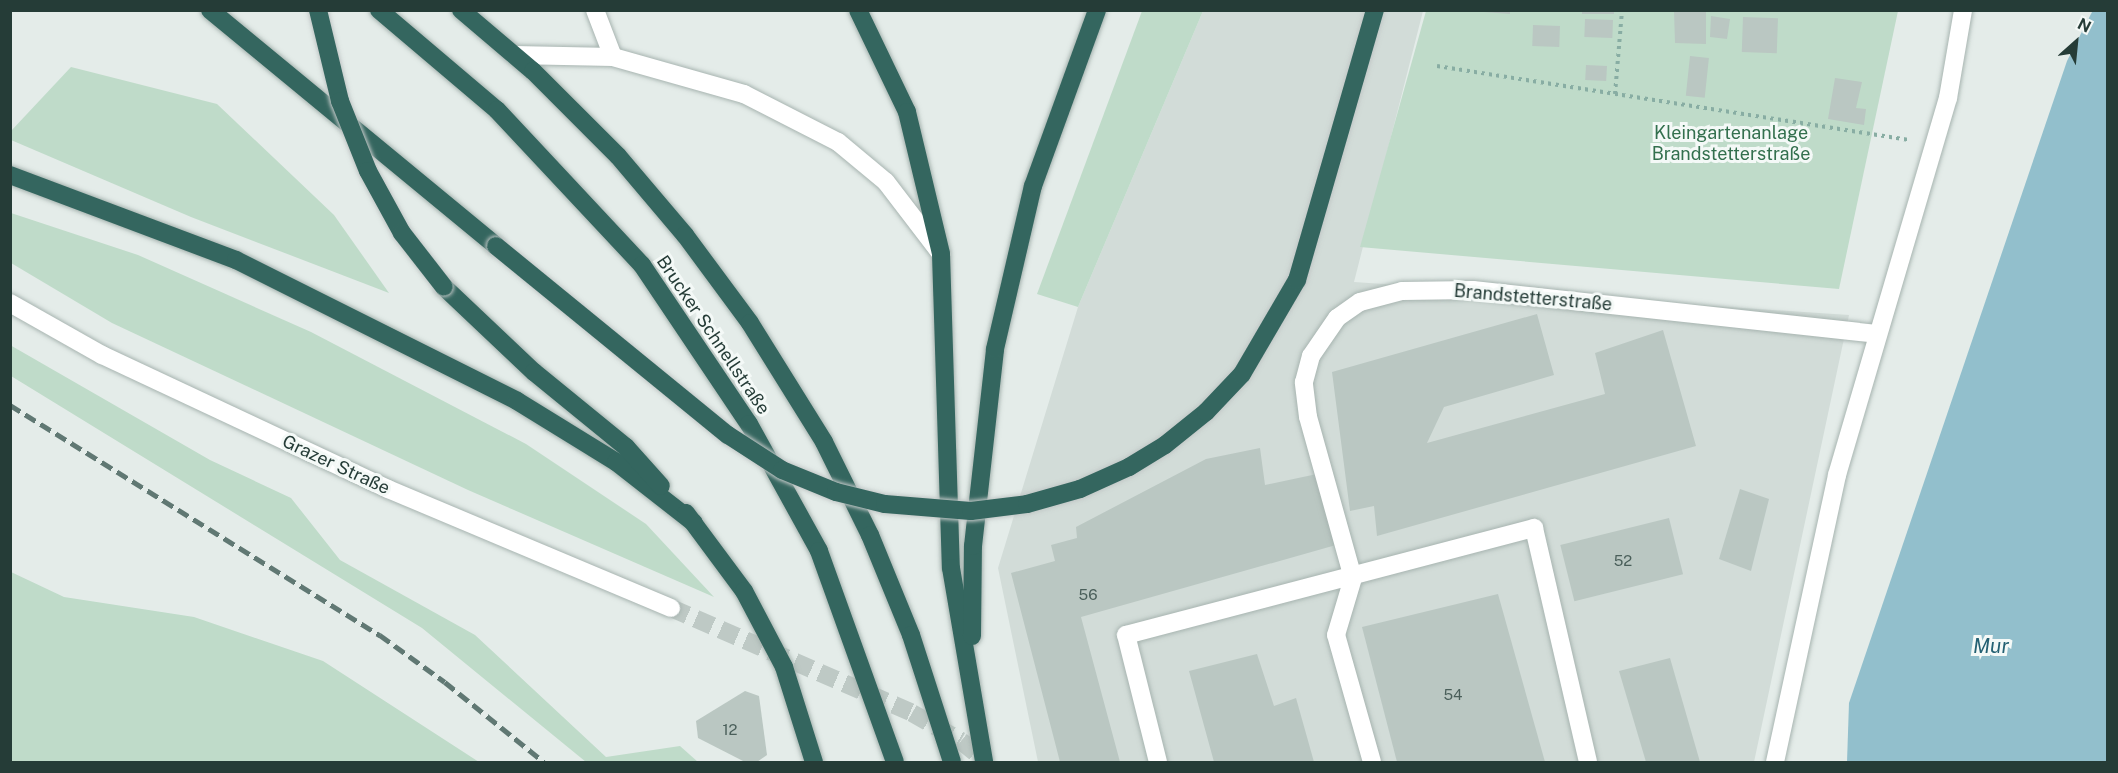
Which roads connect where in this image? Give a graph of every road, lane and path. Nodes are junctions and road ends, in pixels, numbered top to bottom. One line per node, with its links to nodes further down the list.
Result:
1 (210, 10): 8 (highway, bridge)
2 (318, 10): 20 (highway, bridge)
3 (379, 10): 25 (highway, Brucker Schnellstraße)
4 (461, 10): 11 (highway, Brucker Schnellstraße)
5 (595, 10): 12 (street)
6 (858, 10): 17 (highway)
7 (1097, 10): 23 (highway)
8 (1375, 10)
9 (1622, 10): 14 (path)
10 (1963, 10): 15 (street)
11 (514, 55): 12 (street); 26 (highway, Brucker Schnellstraße)
12 (613, 57): 17 (street)
13 (1437, 66): 14 (path)
14 (1615, 94): 15 (path)
15 (1934, 144): 19 (street)
16 (10, 175): 20 (highway)
17 (941, 254): 23 (highway)
18 (10, 303): 22 (street, Grazer Straße)
19 (1877, 334): 21 (street, Brandstetterstraße); 31 (street)
20 (694, 523): 24 (highway)
21 (1353, 578): 28 (street); 29 (street); 30 (street)
22 (671, 608)
23 (972, 680): 27 (highway)
24 (814, 762)
25 (895, 762)
26 (952, 762)
27 (984, 762)
28 (1158, 762)
29 (1372, 762)
30 (1588, 762)
31 (1775, 762)

